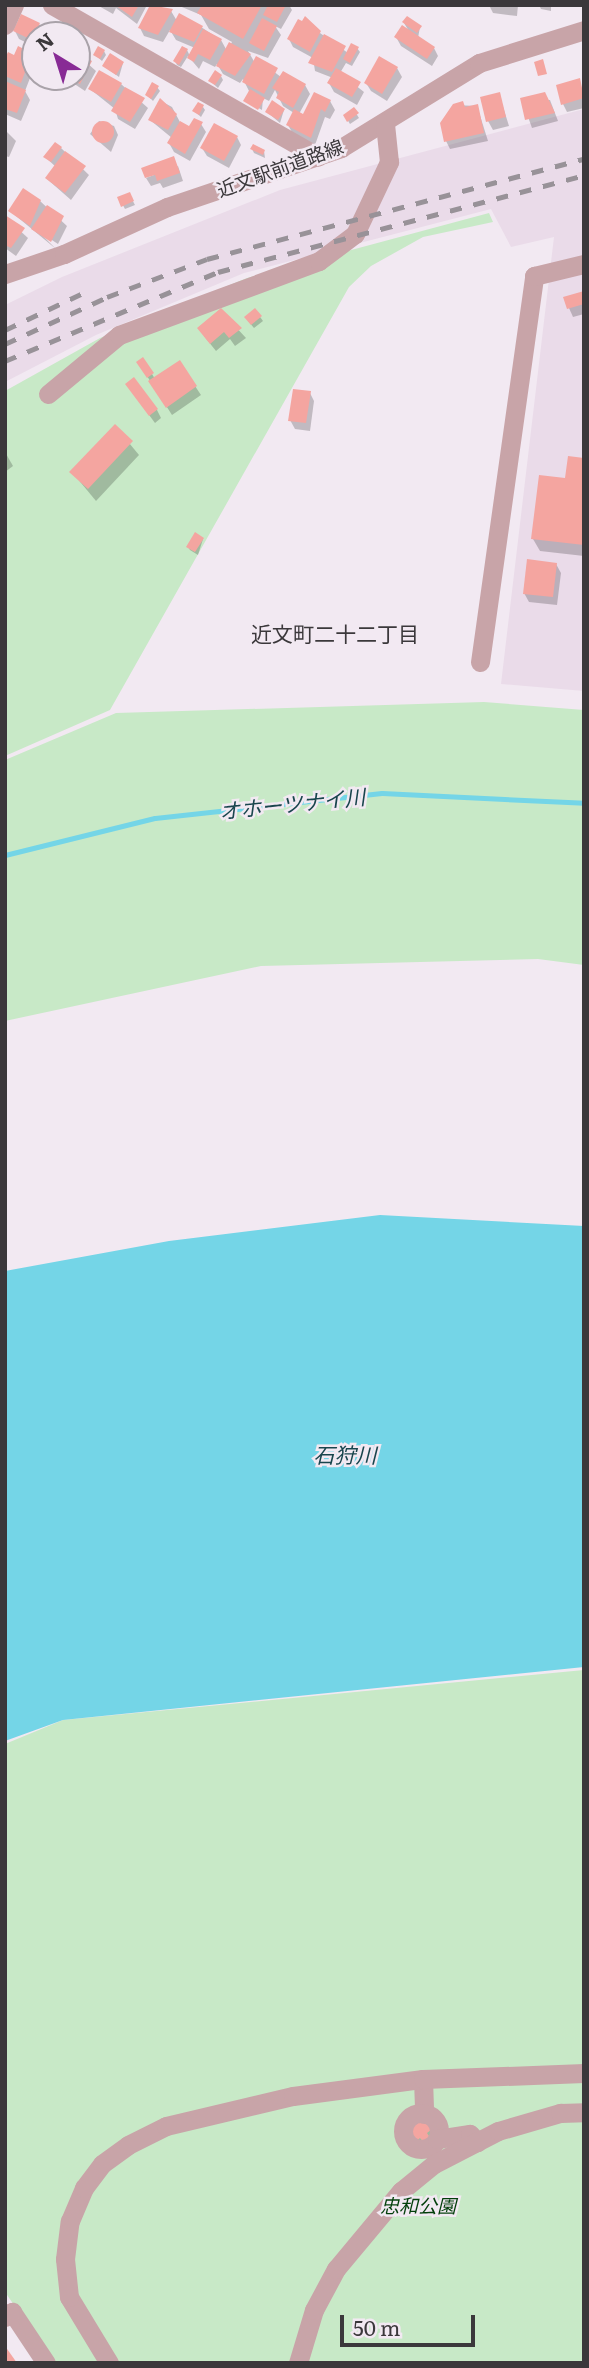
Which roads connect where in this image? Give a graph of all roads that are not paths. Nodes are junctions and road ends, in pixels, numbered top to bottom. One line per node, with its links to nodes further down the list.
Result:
1 (14, 5): 3 (street)
2 (52, 5): 6 (street)
3 (5, 25)
4 (584, 30): 5 (street, 近文駅前道路線)
5 (385, 123): 6 (street, 近文駅前道路線); 9 (street)
6 (318, 156): 8 (street, 近文駅前道路線)
7 (584, 264): 10 (street)
8 (5, 274)
9 (48, 394)
10 (480, 662)
11 (584, 2073): 12 (street)
12 (423, 2078): 14 (street); 21 (street)
13 (584, 2112): 16 (street)
14 (424, 2114): 15 (street); 17 (street)
15 (437, 2138): 16 (street); 17 (street)
16 (477, 2142): 18 (street)
17 (419, 2149): 18 (street)
18 (408, 2186): 22 (street)
19 (5, 2317): 20 (street)
20 (46, 2363)
21 (109, 2363)
22 (298, 2363)

